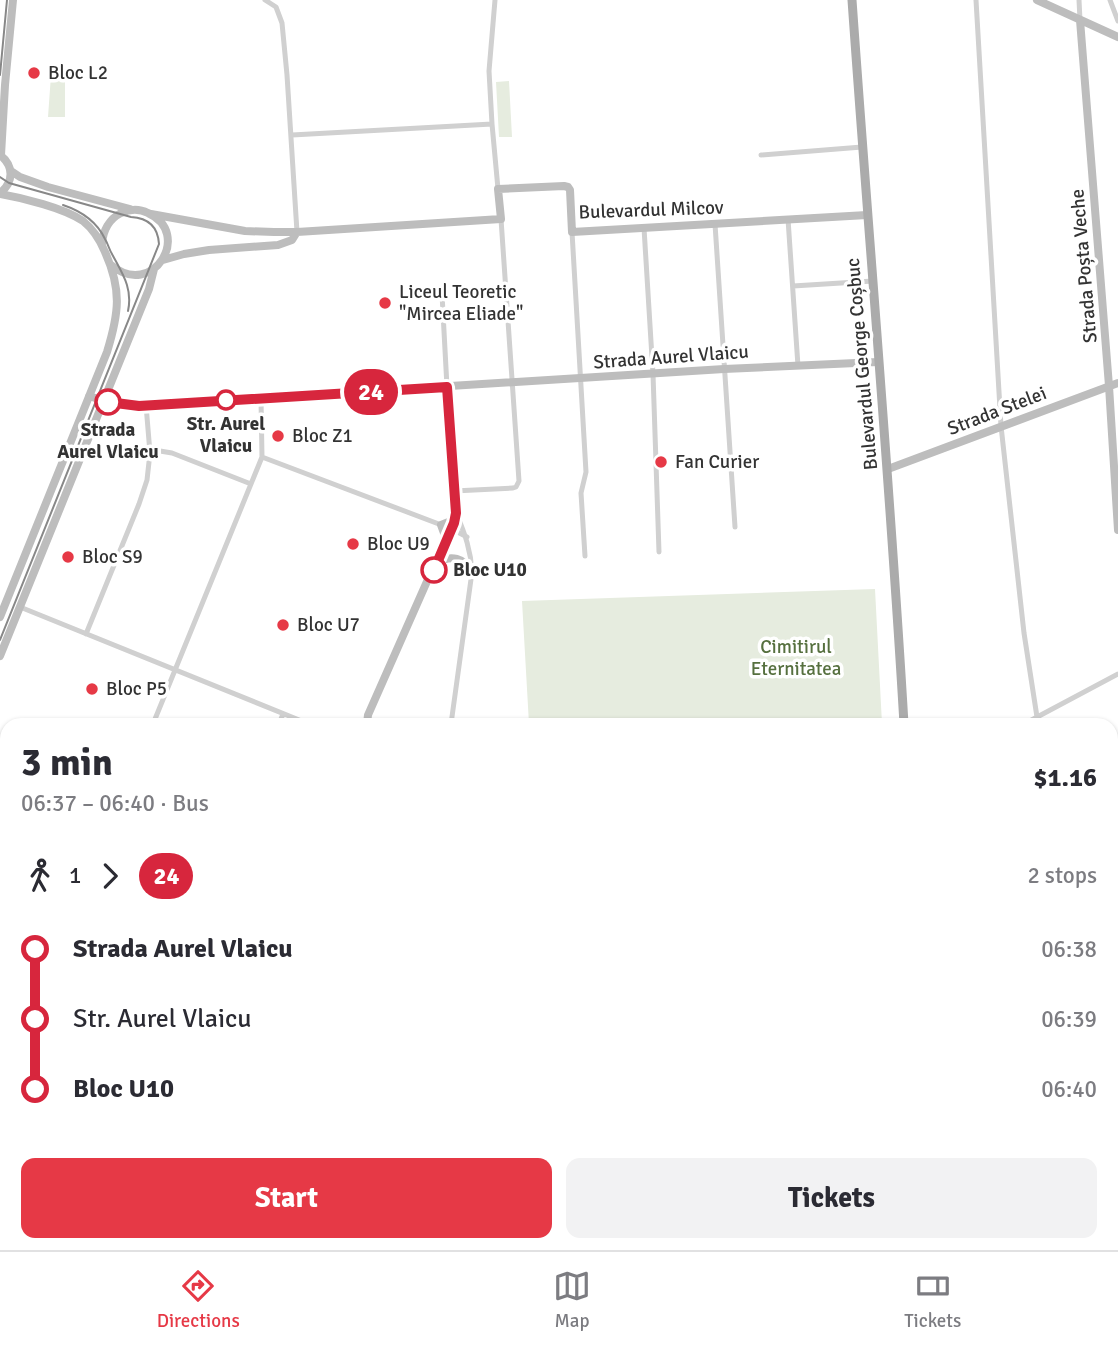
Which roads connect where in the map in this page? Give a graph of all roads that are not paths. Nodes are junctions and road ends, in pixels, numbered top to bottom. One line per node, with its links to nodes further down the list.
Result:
1 (13, 0): 15 (main road)
2 (265, 0): 13 (street)
3 (495, 0): 12 (street)
4 (852, 0): 14 (main road, Bulevardul George Coșbuc)
5 (975, 0): 48 (street)
6 (1037, 0): 9 (main road)
7 (1079, 0): 9 (street, Strada Poșta Veche)
8 (1110, 0): 10 (street)
9 (1080, 20): 11 (main road); 42 (main road, Strada Poșta Veche)
10 (1118, 22)
11 (1118, 37)
12 (492, 124): 13 (street); 18 (street)
13 (292, 135): 27 (street)
14 (862, 147): 16 (street); 22 (main road, Bulevardul George Coșbuc)
15 (0, 155): 17 (main road)
16 (761, 155)
17 (11, 172): 19 (main road); 20 (main road)
18 (498, 189): 23 (main road); 28 (main road, Bulevardul Milcov)
19 (0, 193): 29 (main road)
20 (133, 210): 21 (main road); 29 (main road)
21 (151, 214): 27 (main road); 30 (main road)
22 (867, 215): 24 (main road, Bulevardul Milcov); 33 (main road, Bulevardul George Coșbuc)
23 (501, 219): 27 (main road); 41 (street)
24 (788, 219): 25 (main road, Bulevardul Milcov); 34 (street)
25 (715, 224): 26 (main road, Bulevardul Milcov); 38 (street)
26 (645, 228): 28 (main road, Bulevardul Milcov); 39 (street)
27 (298, 232): 30 (main road)
28 (572, 232): 40 (street)
29 (102, 246): 31 (main road)
30 (163, 260): 32 (main road)
31 (111, 264): 32 (main road); 44 (main road)
32 (154, 269): 46 (main road)
33 (873, 281): 34 (street); 36 (main road, Bulevardul George Coșbuc)
34 (793, 286): 37 (street)
35 (442, 294): 43 (street)
36 (878, 362): 37 (main road, Strada Aurel Vlaicu); 51 (main road, Bulevardul George Coșbuc)
37 (798, 366): 38 (main road, Strada Aurel Vlaicu)
38 (724, 369): 39 (main road, Strada Aurel Vlaicu); 56 (street)
39 (653, 374): 40 (main road, Strada Aurel Vlaicu); 61 (street)
40 (581, 379): 41 (main road, Strada Aurel Vlaicu); 62 (street)
41 (513, 383): 43 (main road, Strada Aurel Vlaicu); 53 (street)
42 (1114, 384): 48 (main road, Strada Stelei); 58 (main road, Strada Poșta Veche)
43 (447, 387): 45 (main road, Strada Aurel Vlaicu); 53 (main road)
44 (89, 396): 46 (main road, Strada Aurel Vlaicu); 66 (main road)
45 (261, 399): 47 (main road, Strada Aurel Vlaicu); 50 (street)
46 (104, 401): 47 (main road, Strada Aurel Vlaicu); 65 (main road)
47 (146, 405): 49 (street)
48 (1001, 426): 51 (main road, Strada Stelei); 73 (street)
49 (150, 453): 52 (street); 67 (street)
50 (262, 457): 52 (street); 55 (street)
51 (888, 469): 79 (main road, Bulevardul George Coșbuc)
52 (251, 484): 69 (street)
53 (454, 491): 54 (main road)
54 (456, 513): 55 (main road); 57 (main road); 59 (street)
55 (441, 525): 57 (street); 60 (main road)
56 (735, 527)
57 (452, 529): 59 (street); 60 (main road)
58 (1118, 530)
59 (467, 537): 64 (street)
60 (446, 543): 63 (main road)
61 (659, 552)
62 (585, 556)
63 (437, 563): 64 (main road); 72 (main road)
64 (472, 572): 78 (street)
65 (20, 607): 67 (street); 68 (main road)
66 (0, 617)
67 (86, 634): 69 (street)
68 (0, 656)
69 (174, 670): 71 (street); 74 (street)
70 (1118, 674): 73 (street)
71 (283, 714): 75 (street); 76 (street)
72 (368, 715): 77 (street)
73 (1038, 717)
74 (155, 718)
75 (281, 718)
76 (293, 718)
77 (366, 718)
78 (451, 718)
79 (904, 718)

